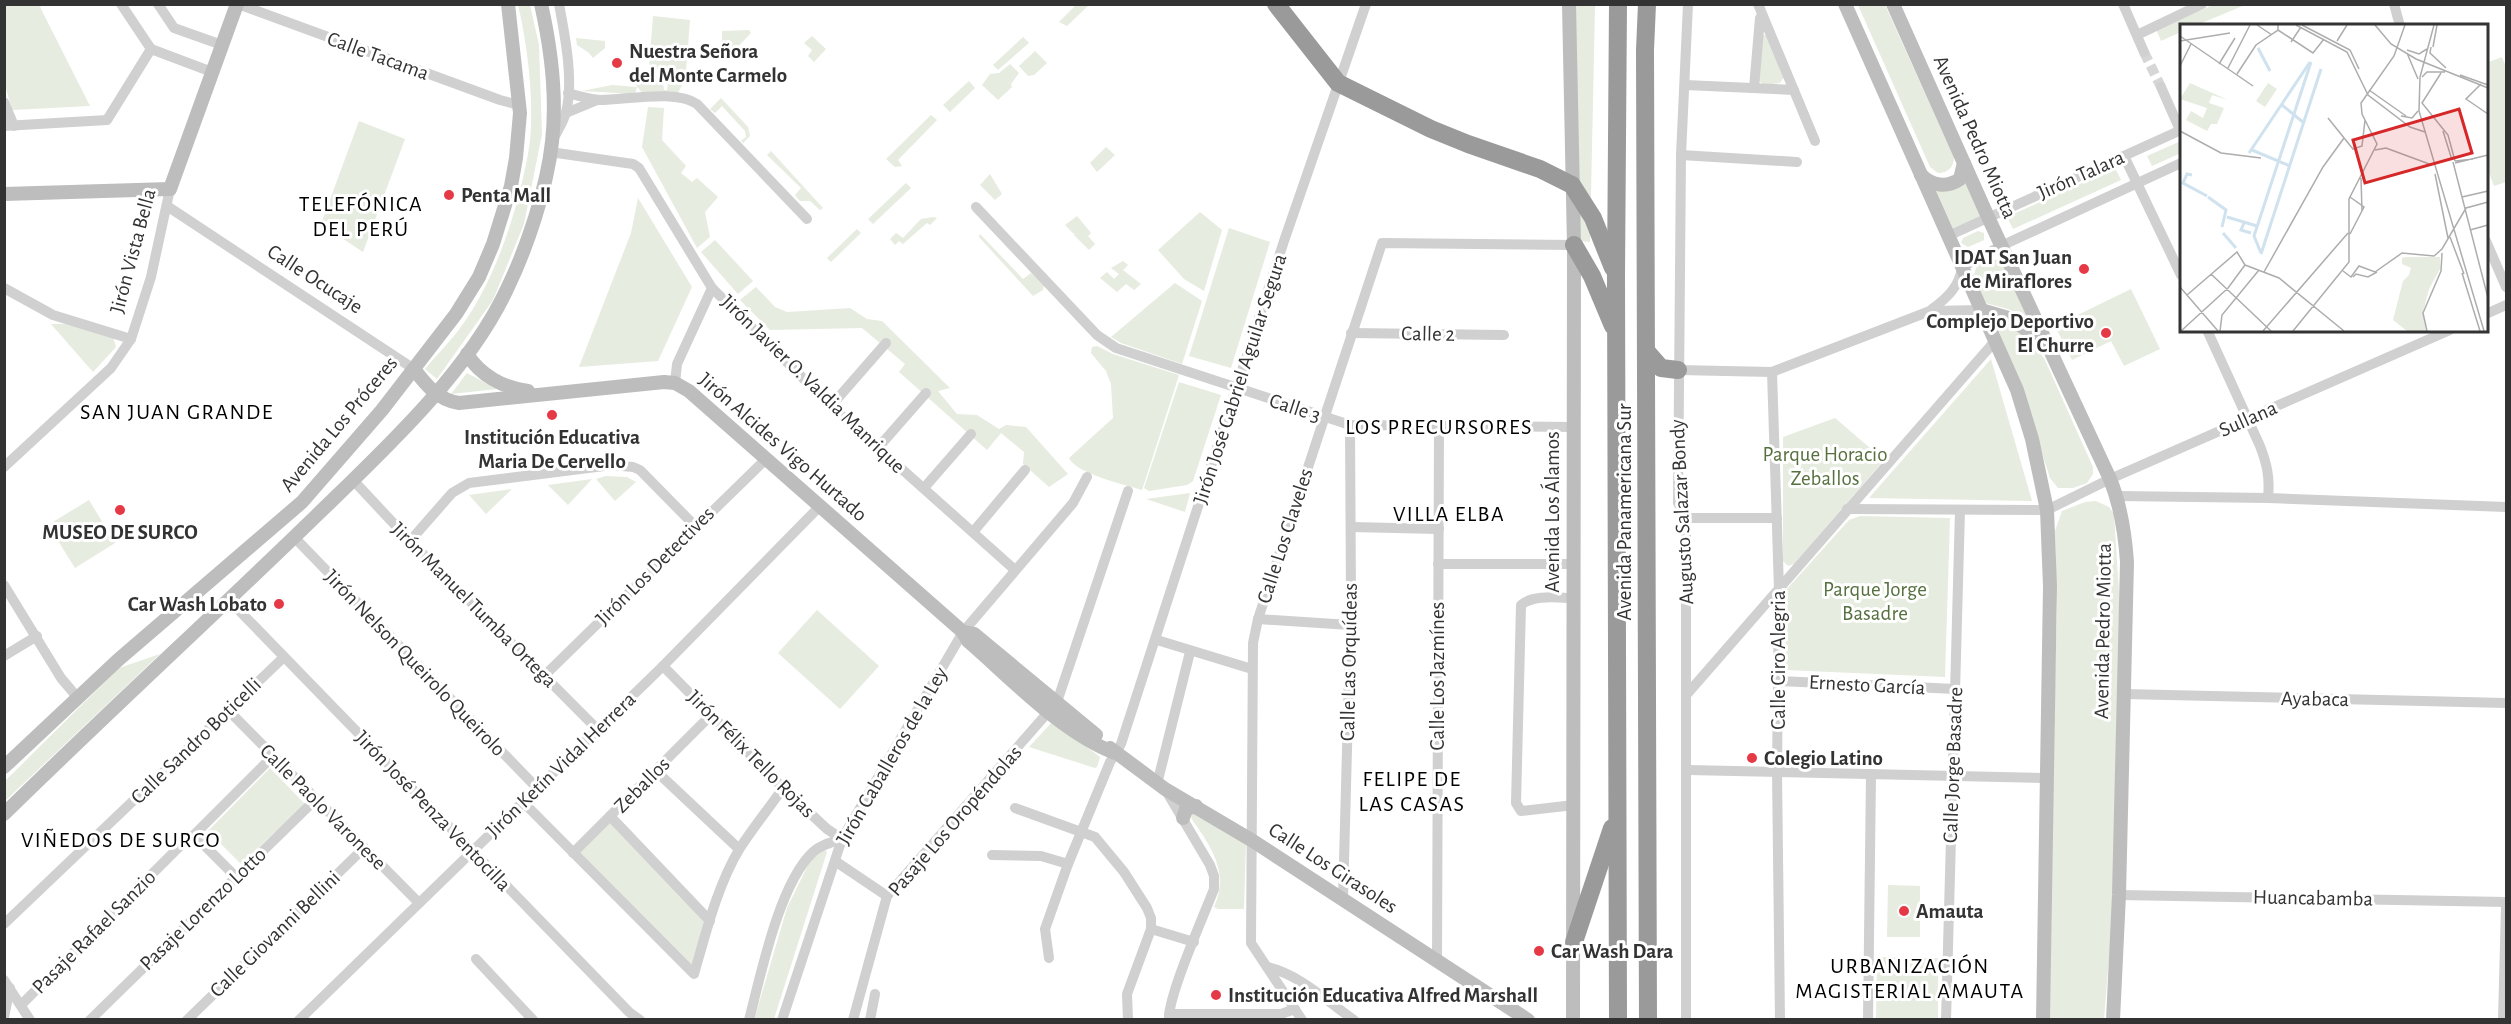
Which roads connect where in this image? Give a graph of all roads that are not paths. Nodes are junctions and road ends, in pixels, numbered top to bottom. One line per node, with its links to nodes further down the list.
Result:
1 (122, 4): 22 (street)
2 (158, 4): 21 (street)
3 (237, 4): 21 (main road, Jirón Vista Bella); 33 (street, Calle Tacama)
4 (508, 4): 33 (main road, Avenida Los Próceres)
5 (540, 4): 39 (main road, Avenida Los Próceres)
6 (559, 4): 30 (street, Avenida Los Próceres)
7 (1276, 4): 25 (highway)
8 (1366, 4): 25 (street, Jirón José Gabriel Aguilar Segura)
9 (1569, 4): 47 (main road, Avenida Los Álamos)
10 (1618, 4): 60 (highway, Avenida Panamericana Sur)
11 (1647, 4): 77 (highway, Avenida Panamericana Sur)
12 (1688, 4): 26 (street, Augusto Salazar Bondy)
13 (1845, 4): 45 (main road)
14 (1893, 4): 43 (main road, Avenida Pedro Miotta)
15 (2123, 4): 20 (street)
16 (2202, 4): 20 (street)
17 (2394, 4): 19 (street)
18 (1759, 10): 28 (street); 29 (street)
19 (2399, 24)
20 (2137, 35): 23 (street)
21 (222, 45): 24 (main road, Jirón Vista Bella)
22 (150, 49): 24 (street); 35 (street)
23 (2144, 52)
24 (212, 72): 48 (main road, Jirón Vista Bella)
25 (1338, 83): 47 (highway); 83 (street, Jirón José Gabriel Aguilar Segura)
26 (1685, 85): 28 (street); 40 (street, Augusto Salazar Bondy)
27 (2161, 87): 36 (street)
28 (1754, 88): 29 (street)
29 (1794, 90): 38 (street)
30 (568, 93): 31 (street); 34 (street, Avenida Los Próceres)
31 (598, 100): 34 (street); 53 (street)
32 (4, 102): 35 (street)
33 (519, 105): 79 (main road, Avenida Los Próceres)
34 (566, 113): 39 (street, Avenida Los Próceres)
35 (9, 126)
36 (2180, 128)
37 (2180, 130): 41 (street, Jirón Talara)
38 (1815, 141)
39 (551, 146): 63 (street, Jirón Javier O. Valdia Manrique); 78 (main road, Avenida Los Próceres)
40 (1681, 155): 42 (street); 80 (street, Augusto Salazar Bondy)
41 (2124, 156): 46 (street); 52 (street, Jirón Talara)
42 (1797, 162)
43 (1964, 163): 45 (main road); 52 (main road, Avenida Pedro Miotta)
44 (2180, 163): 46 (street, Jirón Talara)
45 (1921, 175): 54 (main road)
46 (2138, 183): 57 (street, Jirón Talara); 59 (street)
47 (1572, 185): 56 (main road, Avenida Los Álamos); 60 (highway)
48 (170, 189): 49 (main road); 50 (street, Jirón Vista Bella)
49 (4, 194)
50 (167, 206): 73 (street, Jirón Vista Bella); 79 (street, Calle Ocucaje)
51 (976, 207): 83 (street, Calle 3)
52 (1988, 217): 54 (street, Jirón Talara); 57 (main road, Avenida Pedro Miotta)
53 (807, 219)
54 (1947, 236): 58 (main road)
55 (2487, 243): 61 (street)
56 (1574, 245): 70 (street, Calle Los Claveles); 72 (highway); 92 (main road, Avenida Los Álamos)
57 (2001, 246): 58 (street, Jirón Talara); 76 (main road, Avenida Pedro Miotta)
58 (1962, 267): 65 (main road); 66 (street)
59 (2180, 273)
60 (1616, 276): 72 (highway, Avenida Panamericana Sur)
61 (2506, 286)
62 (4, 288): 73 (street)
63 (712, 288): 82 (street); 87 (street, Jirón Javier O. Valdia Manrique)
64 (2506, 305): 67 (street)
65 (1981, 310): 66 (street); 74 (main road); 76 (main road)
66 (1930, 311): 81 (street)
67 (2487, 314)
68 (2208, 332): 89 (street)
69 (2445, 332): 89 (street, Sullana)
70 (1351, 333): 71 (street, Calle 2); 88 (street, Calle Los Claveles)
71 (1504, 335)
72 (1617, 336): 163 (highway, Avenida Panamericana Sur)
73 (131, 339): 96 (street, Jirón Vista Bella)
74 (1995, 341): 107 (street); 109 (main road)
75 (886, 343): 87 (street)
76 (2049, 348): 99 (main road, Avenida Pedro Miotta)
77 (1646, 351): 80 (highway); 216 (highway, Avenida Panamericana Sur)
78 (467, 354): 84 (main road, Avenida Los Próceres); 85 (main road, Jirón Alcides Vigo Hurtado)
79 (414, 369): 84 (main road, Calle Ocucaje); 140 (main road, Avenida Los Próceres)
80 (1678, 370): 81 (street); 110 (street, Augusto Salazar Bondy)
81 (1772, 372): 111 (street, Calle Ciro Alegria)
82 (675, 383): 85 (main road, Jirón Alcides Vigo Hurtado); 95 (main road, Jirón Alcides Vigo Hurtado)
83 (1237, 389): 88 (street, Calle 3); 129 (street, Jirón José Gabriel Aguilar Segura)
84 (436, 393): 85 (main road, Jirón Alcides Vigo Hurtado); 100 (main road, Avenida Los Próceres)
85 (542, 393)
86 (926, 393): 94 (street)
87 (831, 406): 94 (street, Jirón Javier O. Valdia Manrique)
88 (1324, 418): 90 (street, Calle 3); 125 (street, Calle Los Claveles)
89 (2248, 418): 99 (street, Sullana); 104 (street)
90 (1350, 425): 91 (street, Calle 3); 113 (street, Calle Las Orquídeas)
91 (1439, 427): 92 (street, Calle 3); 114 (street, Calle Los Jazmínes)
92 (1572, 428): 119 (main road, Avenida Los Álamos)
93 (971, 434): 101 (street)
94 (878, 449): 101 (street, Jirón Javier O. Valdia Manrique)
95 (767, 458): 105 (main road, Jirón Alcides Vigo Hurtado); 112 (street, Jirón Los Detectives)
96 (4, 467)
97 (1025, 470): 115 (street)
98 (1087, 477): 120 (street, Jirón Caballeros de la Ley)
99 (2110, 479): 103 (main road, Avenida Pedro Miotta); 109 (street, Sullana)
100 (352, 480): 116 (main road, Avenida Los Próceres); 117 (street, Jirón Manuel Tumba Ortega)
101 (924, 488): 115 (street, Jirón Javier O. Valdia Manrique)
102 (1128, 490): 142 (street)
103 (2117, 496): 104 (street); 139 (main road, Avenida Pedro Miotta)
104 (2268, 498): 106 (street)
105 (820, 506): 127 (main road, Jirón Alcides Vigo Hurtado); 133 (street, Jirón Ketín Vidal Herrera)
106 (2506, 507)
107 (1846, 509): 108 (street); 122 (street)
108 (1960, 510): 109 (street); 137 (street, Calle Jorge Basadre)
109 (2047, 510): 154 (main road)
110 (1686, 518): 111 (street); 138 (street, Augusto Salazar Bondy)
111 (1777, 518): 122 (street, Calle Ciro Alegria)
112 (695, 526): 117 (street); 135 (street, Jirón Los Detectives)
113 (1351, 527): 114 (street); 126 (street, Calle Las Orquídeas)
114 (1439, 529): 118 (street, Calle Los Jazmínes)
115 (973, 532): 120 (street, Jirón Javier O. Valdia Manrique)
116 (294, 537): 124 (main road, Avenida Los Próceres); 156 (street, Jirón Nelson Queirolo Queirolo)
117 (410, 541): 135 (street, Jirón Manuel Tumba Ortega)
118 (1438, 564): 119 (street); 191 (street, Calle Los Jazmínes)
119 (1574, 564): 123 (main road, Avenida Los Álamos)
120 (1015, 570): 127 (street, Jirón Caballeros de la Ley)
121 (4, 585): 128 (street)
122 (1779, 590): 136 (street, Calle Ciro Alegria); 138 (street)
123 (1574, 598): 160 (main road, Avenida Los Álamos); 160 (street)
124 (229, 600): 132 (street, Jirón José Penza Ventocilla); 164 (main road, Avenida Los Próceres)
125 (1258, 619): 126 (street); 134 (street, Calle Los Claveles)
126 (1350, 625): 181 (street, Calle Las Orquídeas)
127 (963, 632): 142 (main road, Jirón Alcides Vigo Hurtado); 169 (street, Jirón Caballeros de la Ley)
128 (37, 636): 131 (street); 140 (street)
129 (1157, 640): 130 (street); 146 (street, Jirón José Gabriel Aguilar Segura)
130 (1190, 652): 134 (street); 155 (street)
131 (4, 656)
132 (284, 657): 143 (street, Calle Sandro Boticelli); 173 (street, Jirón José Penza Ventocilla)
133 (663, 666): 144 (street, Jirón Félix Tello Rojas); 145 (street, Jirón Ketín Vidal Herrera)
134 (1252, 669): 170 (street, Calle Los Claveles)
135 (544, 676): 145 (street, Jirón Manuel Tumba Ortega)
136 (1779, 681): 137 (street, Ernesto García); 151 (street, Calle Ciro Alegria)
137 (1956, 689): 153 (street, Calle Jorge Basadre)
138 (1688, 693): 149 (street, Augusto Salazar Bondy)
139 (2124, 694): 141 (street, Ayabaca); 179 (main road, Avenida Pedro Miotta)
140 (77, 697): 148 (main road, Avenida Los Próceres)
141 (2506, 704)
142 (1053, 707): 146 (main road, Jirón Alcides Vigo Hurtado); 180 (street, Pasaje Los Oropéndolas)
143 (228, 710): 147 (street, Calle Paolo Varonese); 185 (street, Calle Sandro Boticelli)
144 (711, 715): 150 (street, Zeballos); 157 (street, Jirón Félix Tello Rojas)
145 (597, 729): 156 (street, Jirón Ketín Vidal Herrera)
146 (1115, 753): 155 (main road, Calle Los Girasoles); 167 (street, Jirón José Gabriel Aguilar Segura)
147 (273, 756): 158 (street, Calle Paolo Varonese); 168 (street, Pasaje Rafael Sanzio)
148 (4, 767)
149 (1688, 770): 151 (street); 217 (street, Augusto Salazar Bondy)
150 (657, 772): 165 (street, Zeballos); 172 (street)
151 (1777, 772): 152 (street); 218 (street, Calle Ciro Alegria)
152 (1871, 774): 153 (street); 219 (street)
153 (1952, 776): 154 (street); 220 (street, Calle Jorge Basadre)
154 (2045, 778): 221 (main road)
155 (1161, 787): 161 (main road, Calle Los Girasoles); 166 (street)
156 (537, 788): 159 (street, Jirón Ketín Vidal Herrera)
157 (783, 788): 169 (street, Jirón Félix Tello Rojas); 172 (street)
158 (316, 799): 171 (street, Calle Paolo Varonese); 178 (street, Pasaje Lorenzo Lotto)
159 (523, 802): 173 (street, Jirón Ketín Vidal Herrera); 174 (street)
160 (1574, 805): 188 (main road, Avenida Los Álamos)
161 (1196, 807): 166 (main road); 170 (main road, Calle Los Girasoles)
162 (1015, 808): 167 (street)
163 (1617, 812): 188 (highway); 215 (highway, Avenida Panamericana Sur)
164 (4, 814)
165 (610, 816): 174 (street, Zeballos); 184 (street)
166 (1183, 818): 187 (street)
167 (1083, 831): 177 (street, Jirón José Gabriel Aguilar Segura); 186 (street)
168 (194, 835): 178 (street); 195 (street, Pasaje Rafael Sanzio)
169 (842, 839): 176 (street, Jirón Caballeros de la Ley); 206 (street)
170 (1253, 841): 181 (main road, Calle Los Girasoles); 192 (street, Calle Los Claveles)
171 (364, 848): 182 (street, Calle Paolo Varonese); 202 (street, Calle Giovanni Bellini)
172 (739, 849): 184 (street)
173 (472, 852): 182 (street, Jirón Ketín Vidal Herrera); 197 (street, Jirón José Penza Ventocilla)
174 (573, 853): 184 (street)
175 (992, 855): 177 (street)
176 (835, 861): 180 (street); 207 (street, Jirón Caballeros de la Ley)
177 (1068, 864): 189 (street, Jirón José Gabriel Aguilar Segura)
178 (236, 877): 201 (street, Pasaje Lorenzo Lotto)
179 (2119, 895): 183 (street, Huancabamba); 222 (main road, Avenida Pedro Miotta)
180 (887, 896): 208 (street, Pasaje Los Oropéndolas)
181 (1342, 898): 191 (main road, Calle Los Girasoles)
182 (419, 903): 203 (street, Jirón Ketín Vidal Herrera)
183 (2506, 904): 223 (street)
184 (710, 921)
185 (4, 924)
186 (1151, 929): 187 (street); 210 (street)
187 (1194, 942): 199 (street)
188 (1574, 942): 214 (main road, Avenida Los Álamos)
189 (1049, 958)
190 (476, 959): 204 (street)
191 (1437, 962): 213 (main road, Calle Los Girasoles)
192 (1267, 968): 196 (street, Calle Los Claveles); 212 (street)
193 (7, 984): 195 (street); 198 (street)
194 (875, 994): 209 (street)
195 (21, 1005): 200 (street)
196 (1295, 1009): 199 (street); 211 (street, Calle Los Claveles)
197 (626, 1016): 205 (street, Jirón José Penza Ventocilla)
198 (4, 1017)
199 (1169, 1017)
200 (30, 1020)
201 (90, 1020)
202 (187, 1020)
203 (299, 1020)
204 (533, 1020)
205 (640, 1020)
206 (749, 1020)
207 (782, 1020)
208 (853, 1020)
209 (870, 1020)
210 (1128, 1020)
211 (1302, 1020)
212 (1354, 1020)
213 (1528, 1020)
214 (1574, 1020)
215 (1618, 1020)
216 (1648, 1020)
217 (1686, 1020)
218 (1780, 1020)
219 (1868, 1020)
220 (1946, 1020)
221 (2043, 1020)
222 (2113, 1020)
223 (2503, 1020)

